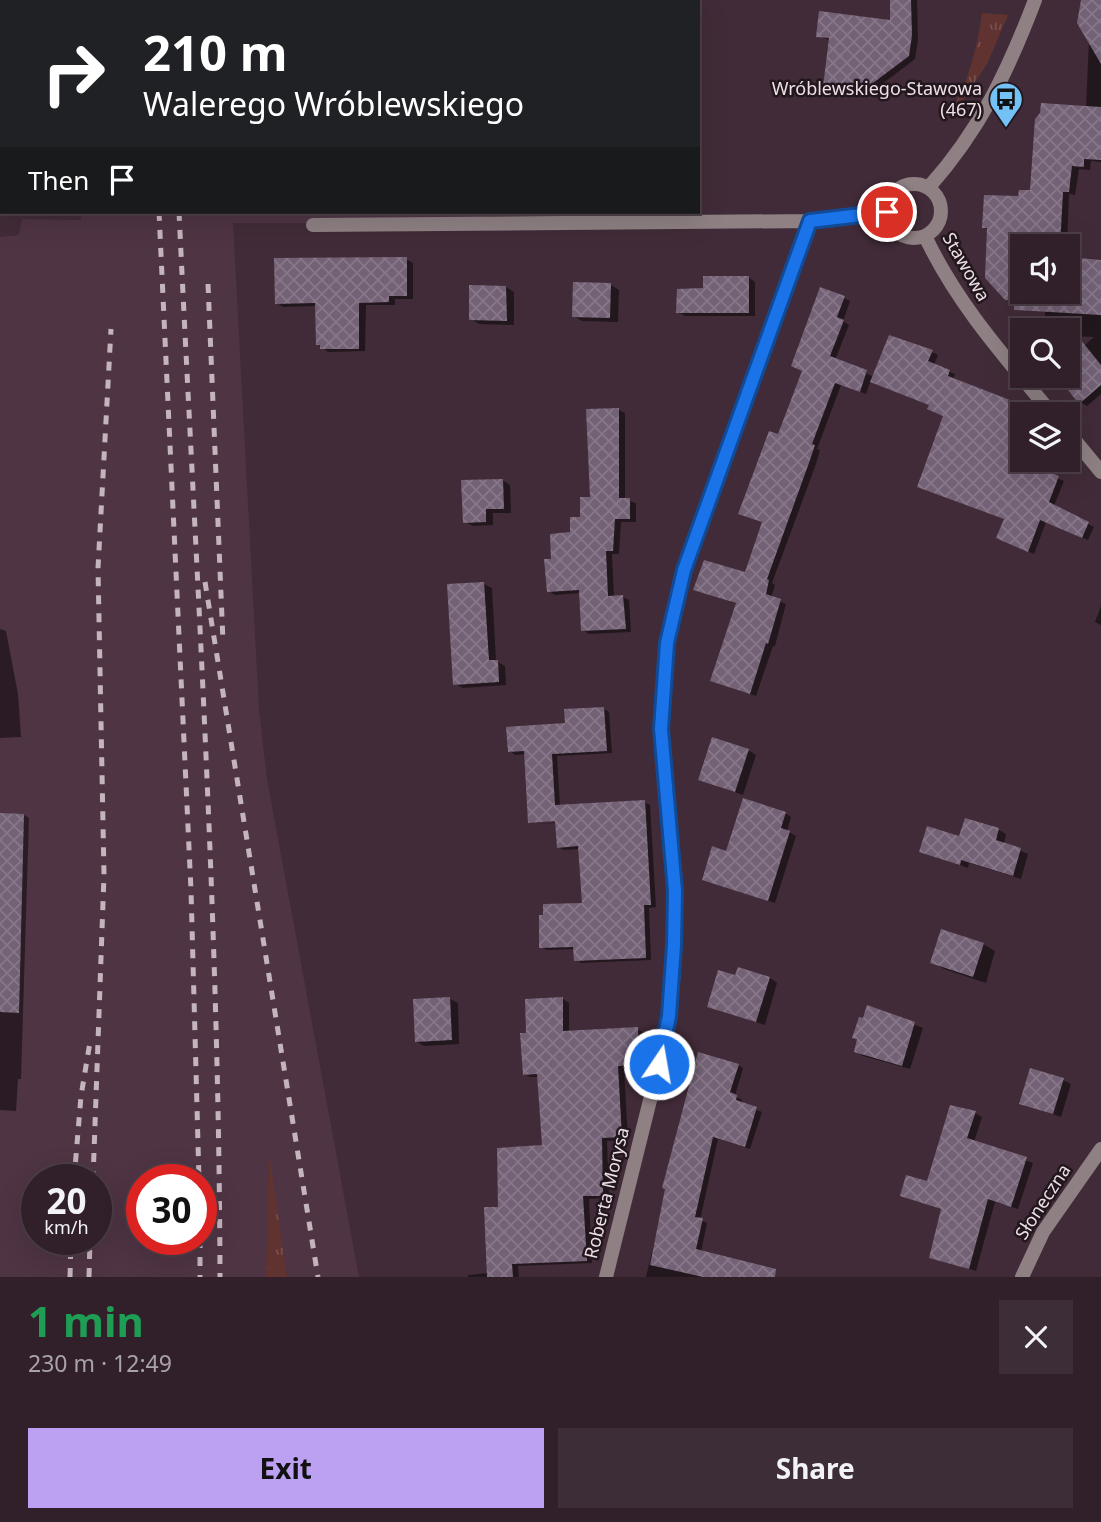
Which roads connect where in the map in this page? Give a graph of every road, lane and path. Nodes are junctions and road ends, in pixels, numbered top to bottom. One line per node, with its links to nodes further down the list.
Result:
1 (1035, 0): 2 (street)
2 (929, 187): 3 (street); 6 (street)
3 (887, 212): 4 (street); 6 (street)
4 (810, 221): 5 (street); 11 (street, Roberta Morysa)
5 (313, 225)
6 (925, 236): 7 (street, Stawowa)
7 (1042, 402)
8 (1080, 447): 9 (street)
9 (1101, 472)
10 (1101, 1149): 12 (street, Słoneczna)
11 (606, 1277)
12 (1022, 1277)

